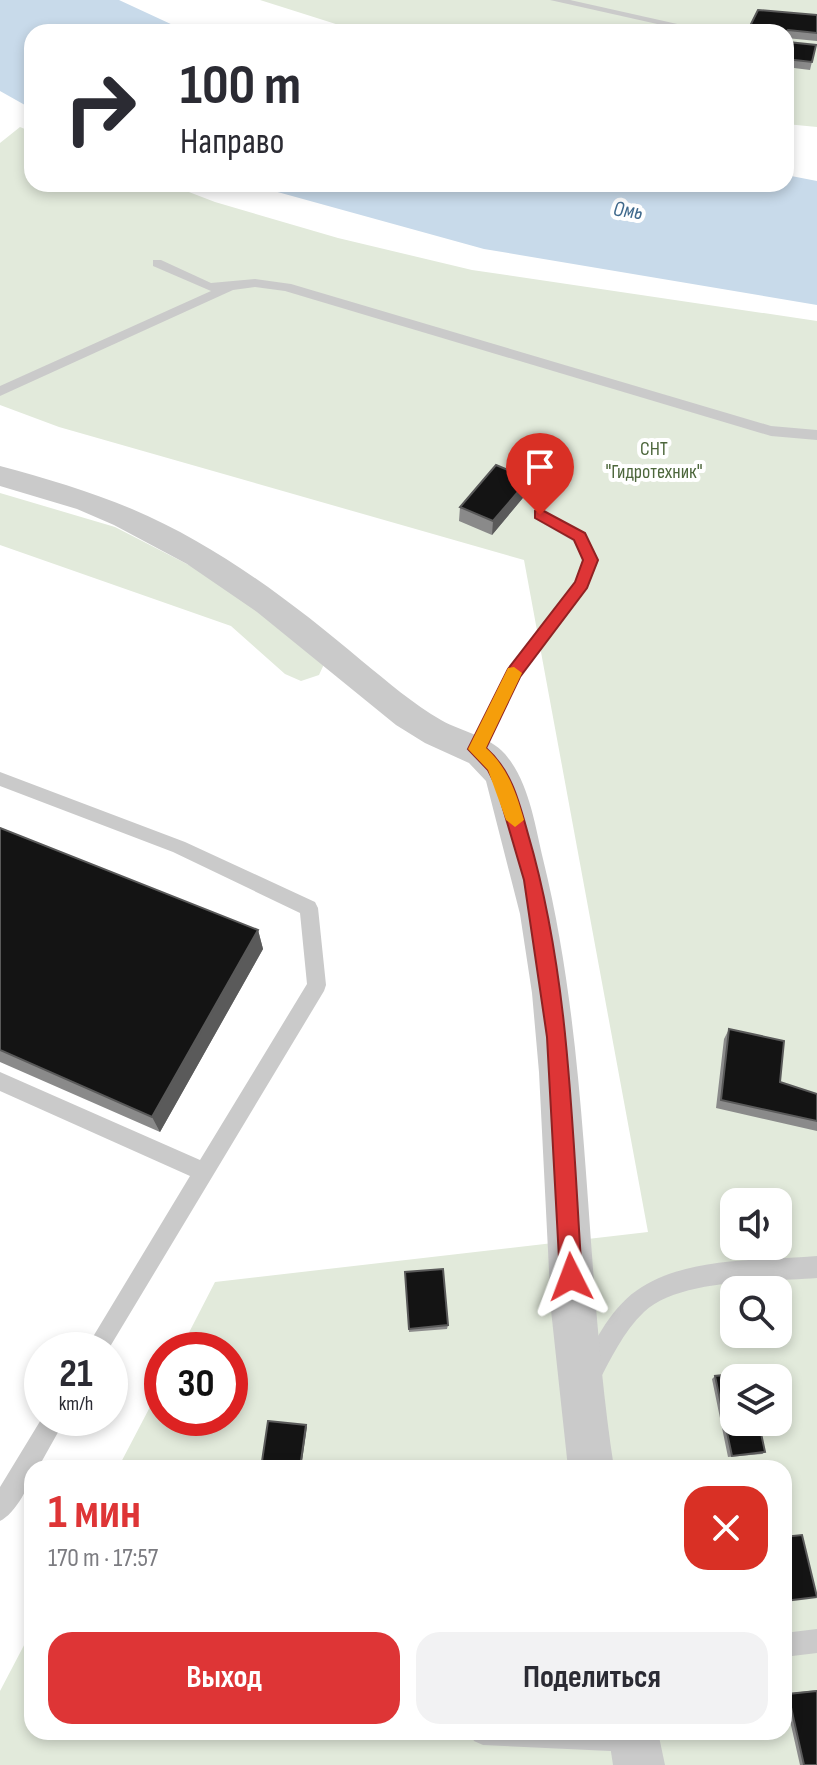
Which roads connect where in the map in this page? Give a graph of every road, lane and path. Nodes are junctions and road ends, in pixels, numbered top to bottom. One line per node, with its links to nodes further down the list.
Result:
1 (555, 0): 2 (lane)
2 (670, 24)
3 (157, 263): 4 (lane)
4 (230, 287): 5 (lane); 6 (lane)
5 (0, 391)
6 (817, 435)
7 (0, 476): 9 (street)
8 (540, 515): 9 (lane)
9 (477, 749): 15 (street)
10 (0, 779): 12 (lane)
11 (0, 1081): 12 (lane)
12 (204, 1172): 14 (lane)
13 (817, 1267): 15 (lane)
14 (107, 1332)
15 (578, 1397): 18 (street)
16 (44, 1436): 17 (lane)
17 (30, 1460)
18 (590, 1460)
19 (24, 1469): 20 (lane)
20 (0, 1509)
21 (817, 1641): 22 (lane)
22 (792, 1644)
23 (577, 1740): 24 (lane)
24 (635, 1745)

